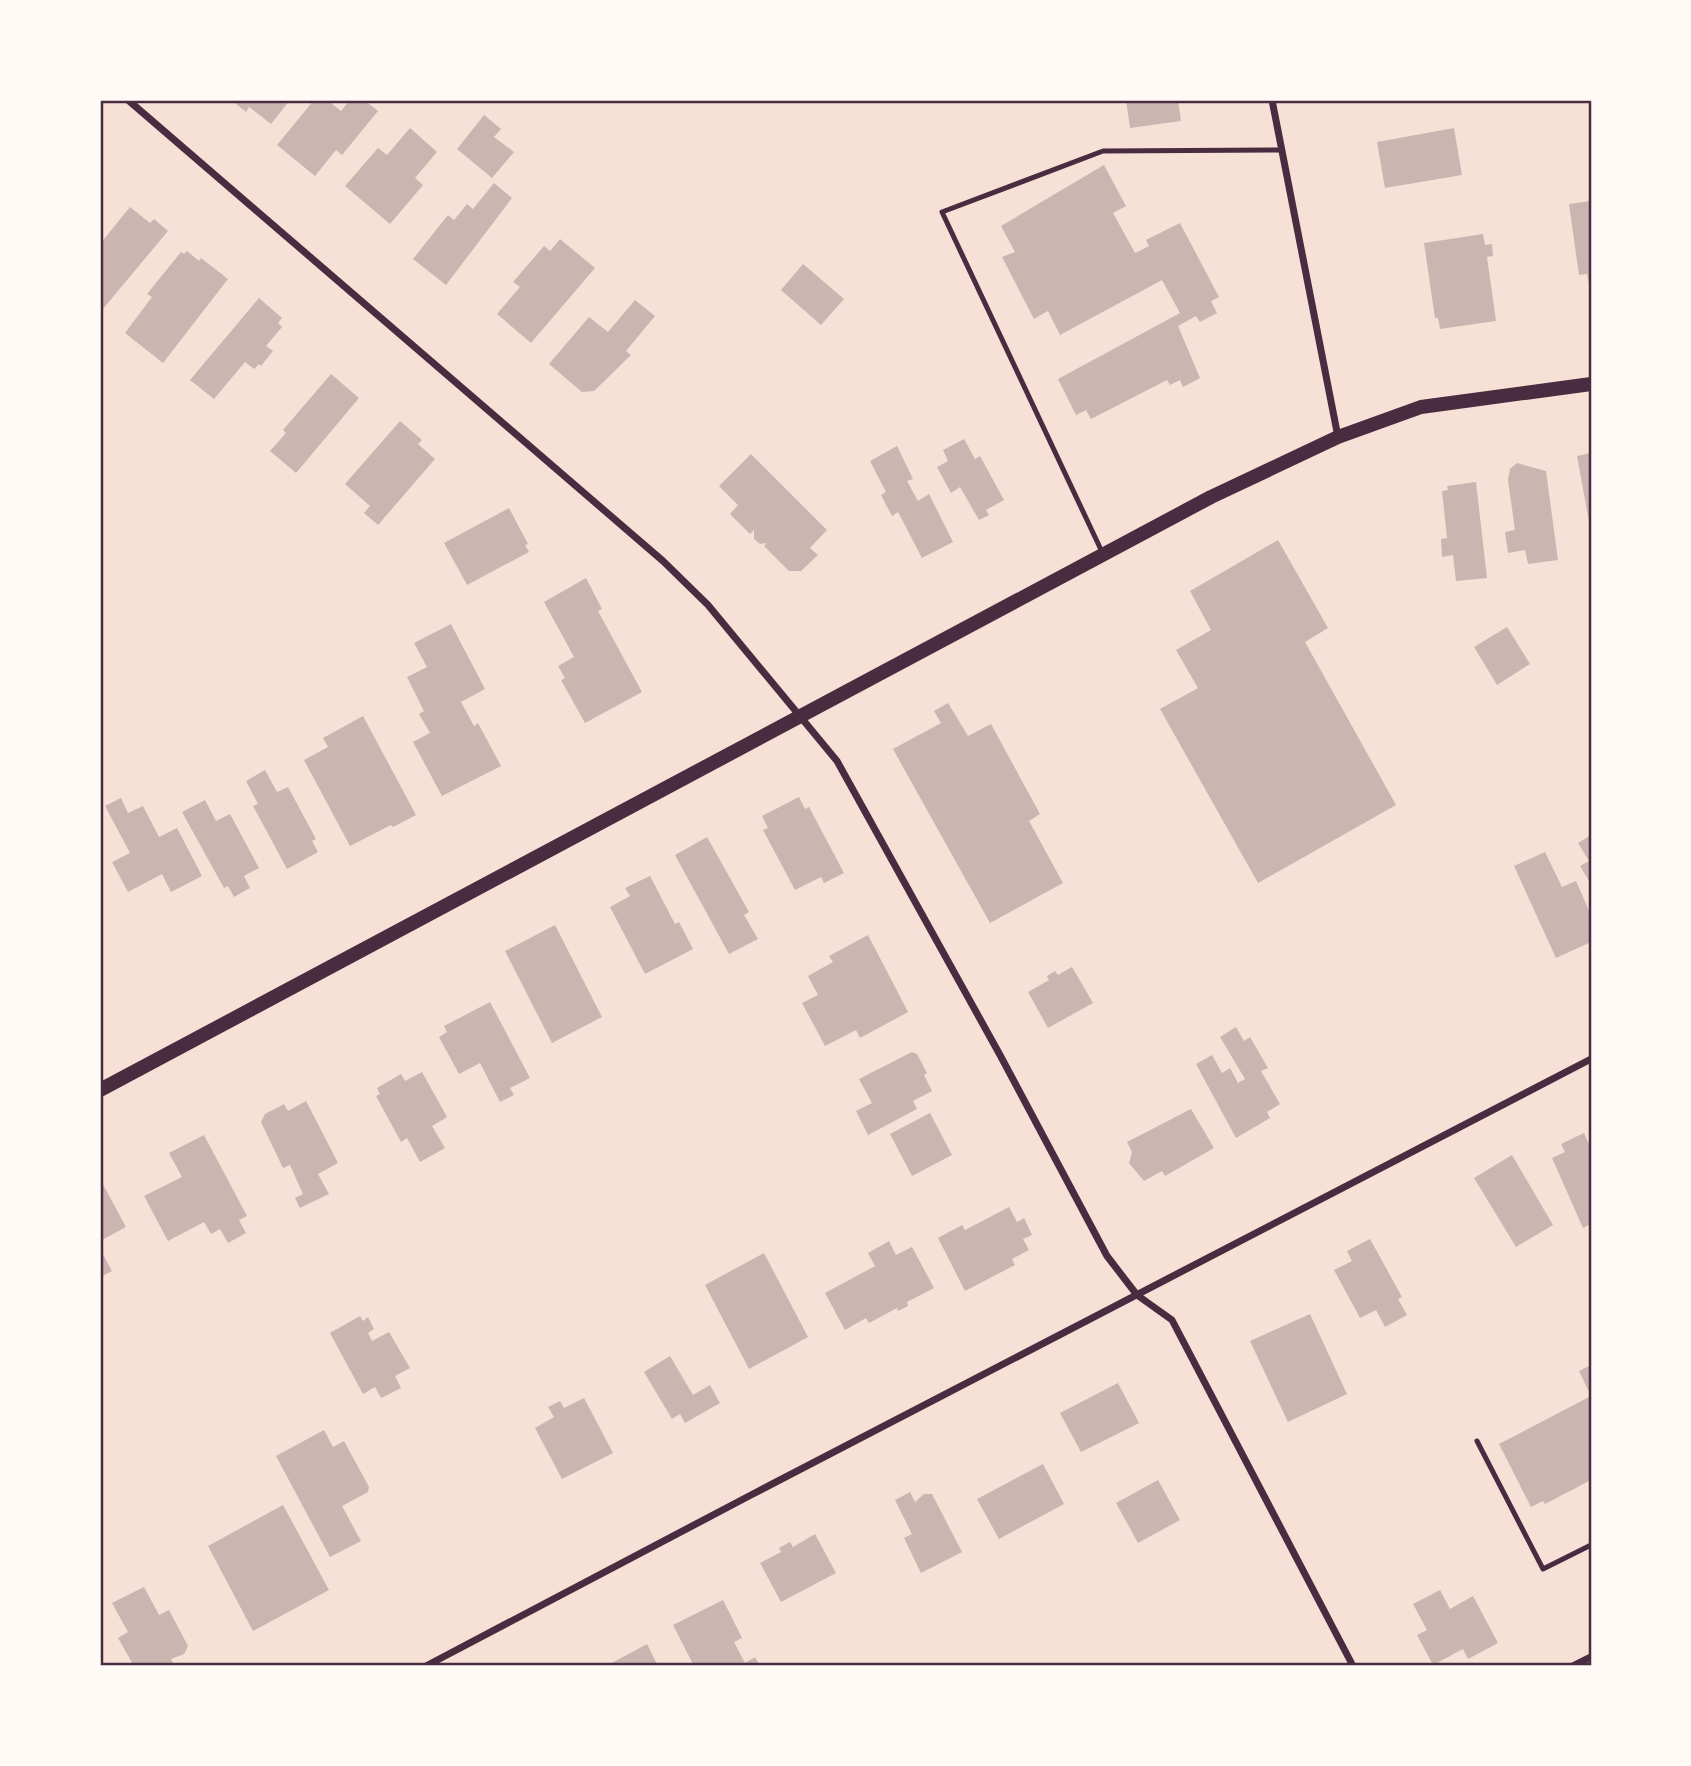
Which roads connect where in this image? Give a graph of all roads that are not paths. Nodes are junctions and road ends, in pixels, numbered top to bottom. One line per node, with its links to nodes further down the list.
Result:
1 (128, 100): 7 (street)
2 (1272, 100): 3 (street)
3 (1281, 150): 5 (street); 6 (lane)
4 (1591, 384): 5 (main road)
5 (1338, 437): 6 (main road)
6 (1103, 556): 7 (main road)
7 (801, 716): 9 (main road); 10 (street)
8 (1591, 1059): 10 (street)
9 (100, 1090)
10 (1137, 1295): 14 (street); 15 (street)
11 (1477, 1441): 12 (lane)
12 (1591, 1545)
13 (1591, 1657): 16 (street)
14 (426, 1666)
15 (1353, 1666)
16 (1573, 1666)

